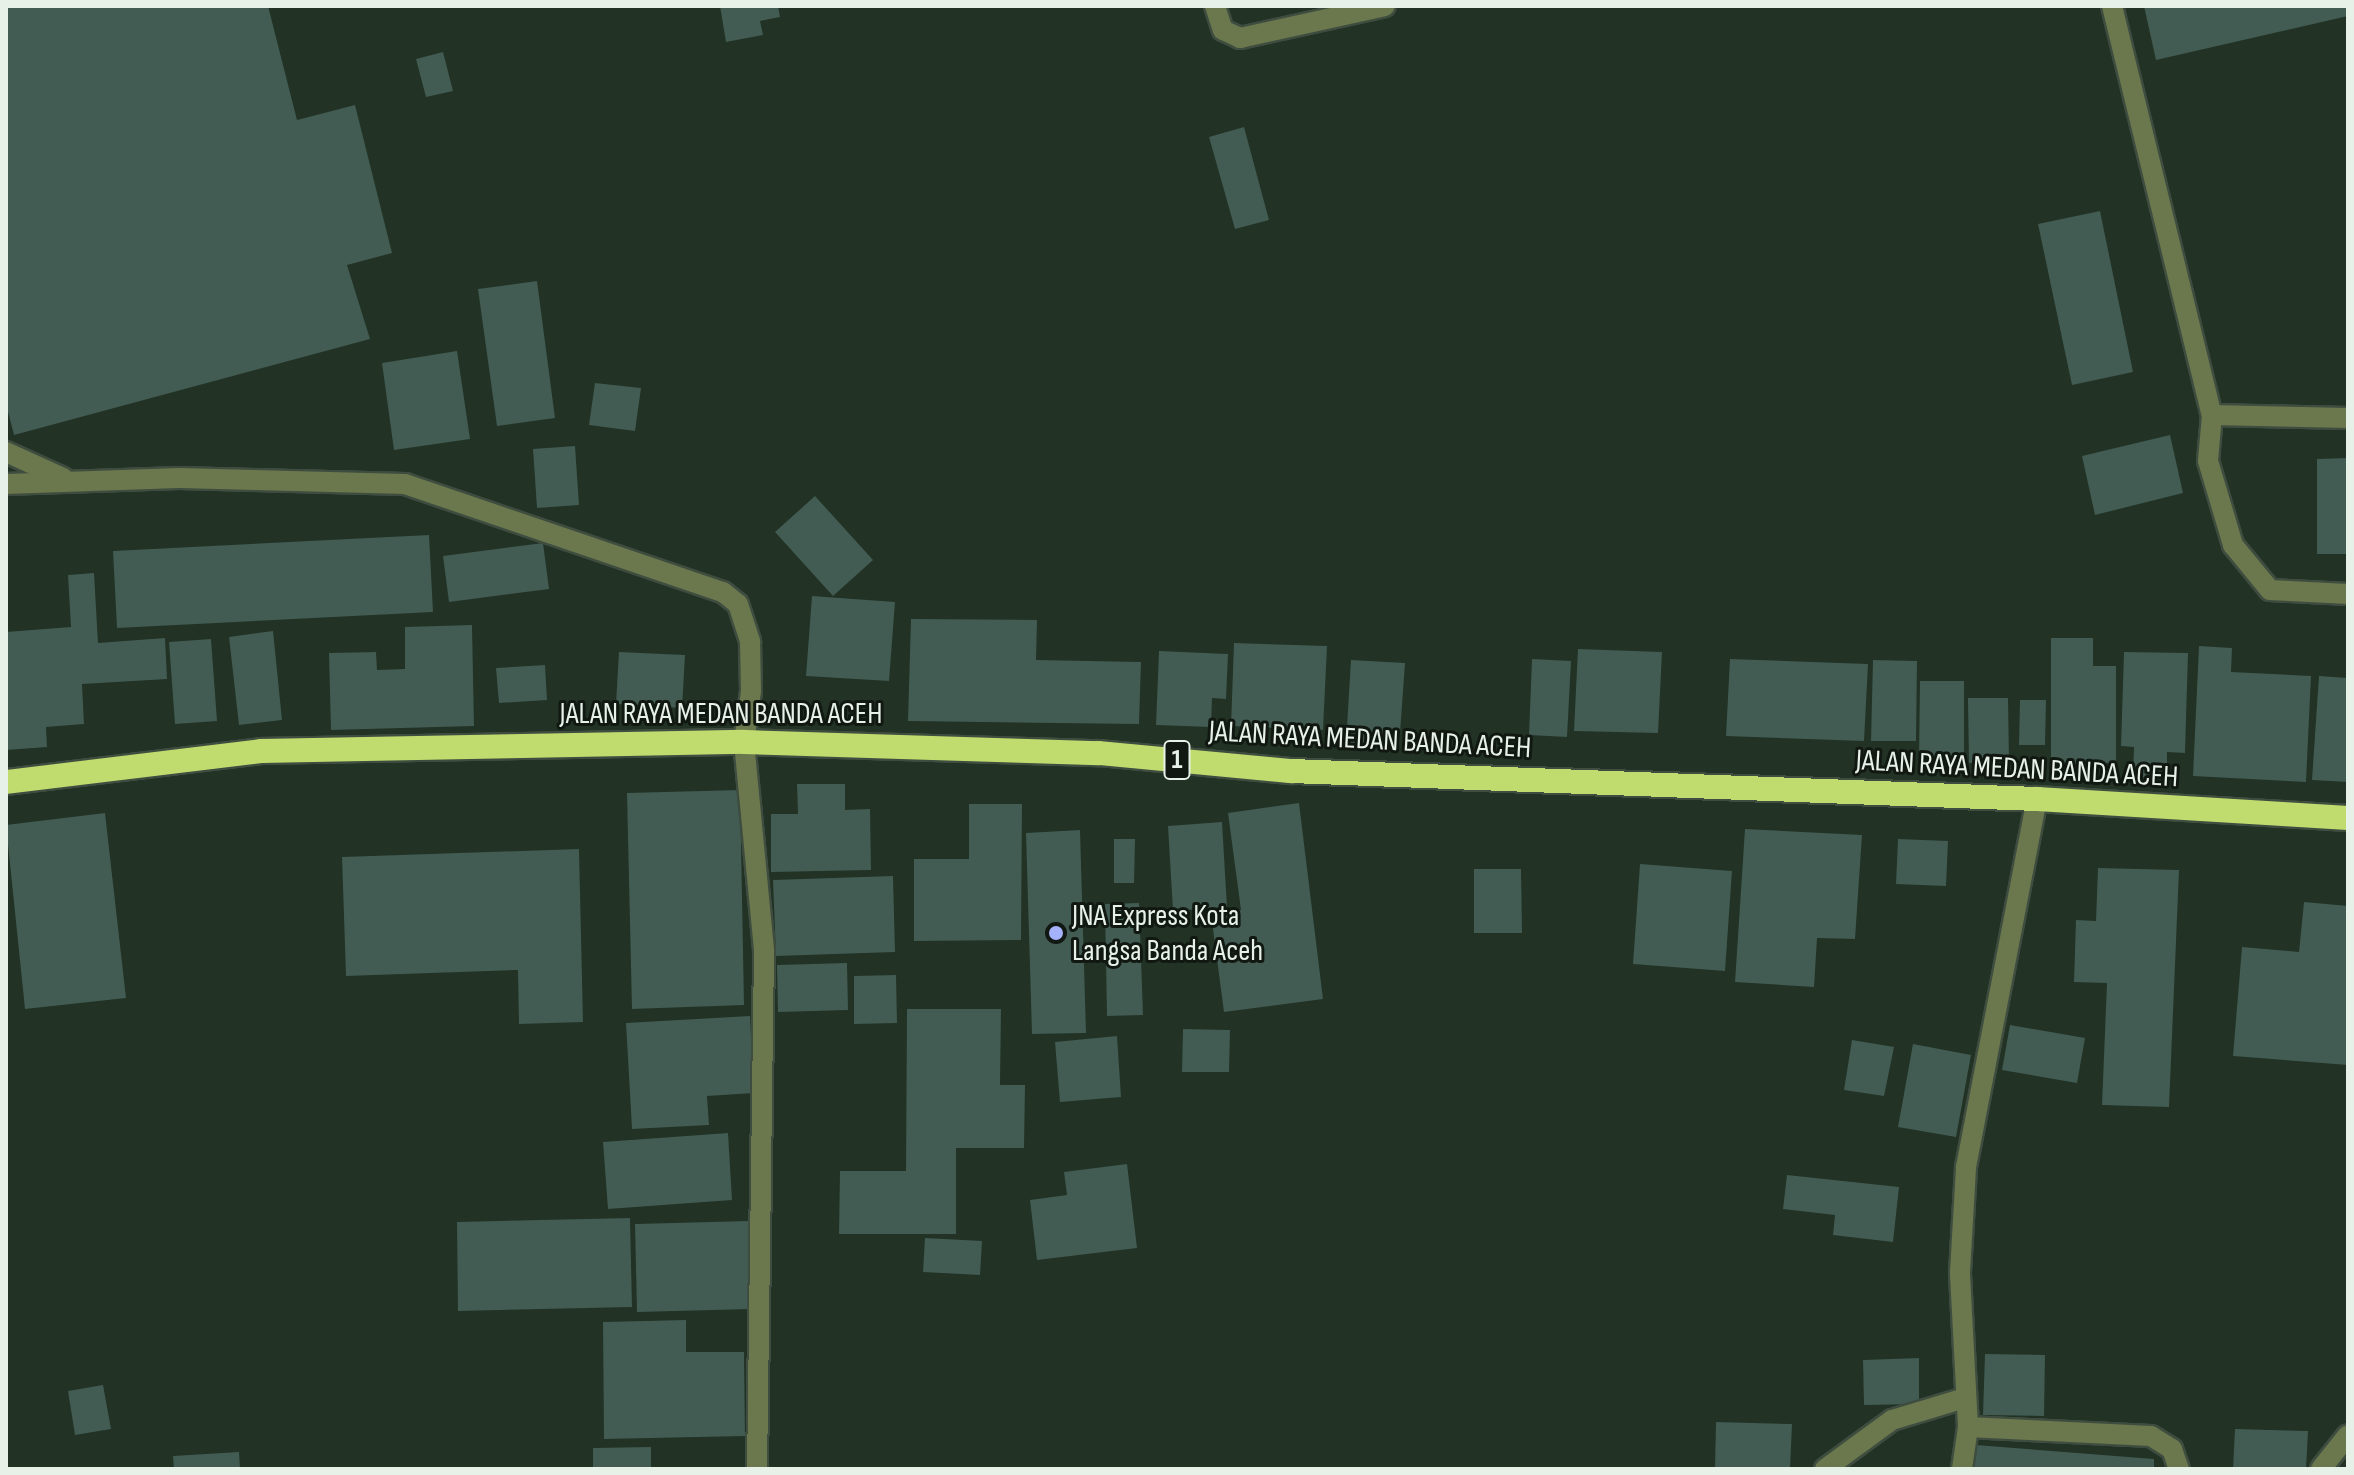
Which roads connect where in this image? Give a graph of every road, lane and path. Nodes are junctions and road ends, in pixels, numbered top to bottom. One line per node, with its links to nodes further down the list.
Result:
1 (1215, 6): 2 (street)
2 (1385, 6)
3 (2112, 6): 4 (street)
4 (2212, 415): 5 (street); 9 (street)
5 (2348, 418)
6 (6, 452): 7 (street)
7 (63, 478): 8 (street); 10 (street)
8 (6, 484)
9 (2348, 594)
10 (744, 742): 11 (highway, JALAN RAYA MEDAN BANDA ACEH / 1); 12 (highway, JALAN RAYA MEDAN BANDA ACEH / 1); 17 (street)
11 (6, 782)
12 (2037, 799): 13 (highway, JALAN RAYA MEDAN BANDA ACEH / 1); 14 (street)
13 (2348, 818)
14 (1965, 1398): 15 (street); 18 (street)
15 (1968, 1427): 19 (street); 20 (street)
16 (2348, 1435): 21 (street)
17 (757, 1469)
18 (1825, 1469)
19 (1962, 1469)
20 (2179, 1469)
21 (2321, 1469)

